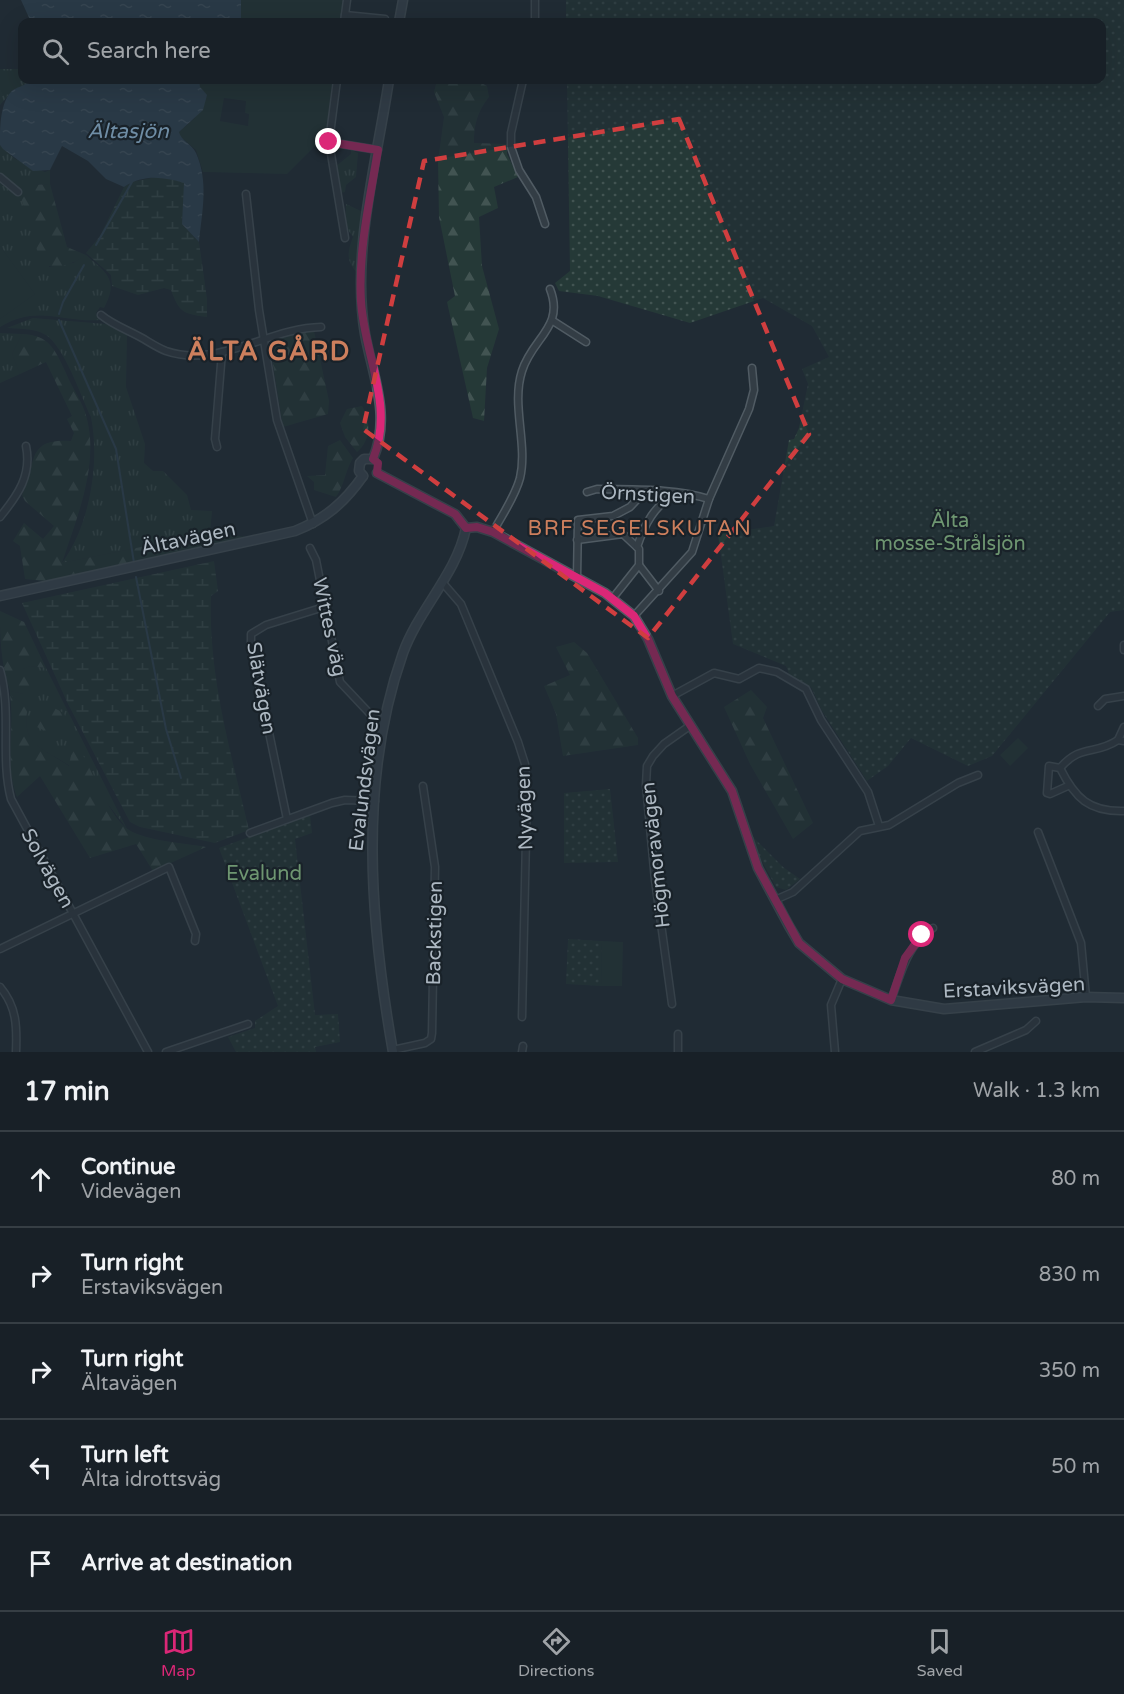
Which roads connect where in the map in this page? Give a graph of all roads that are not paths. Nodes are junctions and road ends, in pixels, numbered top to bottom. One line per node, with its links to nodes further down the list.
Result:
1 (347, 0): 4 (street)
2 (403, 0): 5 (street)
3 (536, 0): 6 (street)
4 (345, 18)
5 (400, 18)
6 (535, 18)
7 (336, 84): 10 (street)
8 (388, 84): 11 (street)
9 (522, 84): 15 (street)
10 (329, 142): 11 (street); 16 (street)
11 (378, 150): 27 (street)
12 (0, 177): 13 (street)
13 (18, 192)
14 (246, 194): 21 (street)
15 (544, 224)
16 (345, 238)
17 (550, 289): 19 (street)
18 (101, 315): 23 (street)
19 (553, 321): 22 (street); 37 (street)
20 (321, 327): 21 (street)
21 (265, 338): 23 (street); 35 (street)
22 (586, 342)
23 (222, 352): 26 (street)
24 (752, 368): 33 (street)
25 (26, 446): 34 (street)
26 (217, 447)
27 (373, 459): 28 (street); 29 (street)
28 (377, 473): 29 (street); 36 (street)
29 (363, 476): 35 (street, Ältavägen)
30 (645, 490): 31 (street, Örnstigen); 32 (street, Örnstigen); 38 (street)
31 (587, 492)
32 (676, 492): 33 (street, Örnstigen); 39 (street)
33 (709, 499): 44 (street)
34 (0, 517)
35 (313, 524): 46 (street, Ältavägen)
36 (466, 528): 37 (street, Erstaviksvägen); 43 (street, Evalundsvägen)
37 (493, 532): 42 (street, Erstaviksvägen)
38 (577, 540): 39 (street); 42 (street)
39 (637, 547): 41 (street)
40 (310, 548): 47 (street, Wittes väg)
41 (639, 565): 44 (street); 45 (street)
42 (577, 577): 48 (street, Erstaviksvägen)
43 (442, 582): 55 (street, Evalundsvägen); 83 (street, Nyvägen)
44 (659, 591): 48 (street)
45 (616, 594)
46 (0, 596)
47 (324, 607): 55 (street, Wittes väg); 68 (street, Slätvägen)
48 (634, 616): 52 (street, Erstaviksvägen)
49 (1124, 645): 50 (street)
50 (1124, 650)
51 (0, 670): 59 (street, Solvägen)
52 (672, 696): 56 (street, Erstaviksvägen); 69 (street)
53 (1123, 698): 54 (street)
54 (1098, 706)
55 (385, 722): 64 (street, Evalundsvägen)
56 (691, 725): 72 (street, Erstaviksvägen); 82 (street, Högmoravägen)
57 (1124, 727): 58 (street)
58 (1121, 740): 60 (street)
59 (3, 742): 73 (street, Solvägen)
60 (1060, 768): 62 (street); 62 (street)
61 (978, 775): 69 (street)
62 (1070, 785): 65 (street)
63 (423, 786): 87 (street, Backstigen)
64 (376, 801): 68 (street); 87 (street, Evalundsvägen)
65 (1090, 805): 66 (street); 67 (street)
66 (1124, 810)
67 (1085, 811)
68 (288, 819): 71 (street)
69 (879, 826): 72 (street)
70 (1038, 832): 79 (street)
71 (250, 833)
72 (775, 900): 77 (street, Erstaviksvägen)
73 (73, 913): 75 (street); 76 (street); 89 (street, Solvägen)
74 (933, 928): 81 (street)
75 (195, 941)
76 (0, 949)
77 (842, 979): 81 (street, Erstaviksvägen); 92 (street)
78 (0, 987): 88 (street)
79 (1086, 997): 80 (street, Erstaviksvägen); 81 (street, Erstaviksvägen)
80 (1124, 998)
81 (891, 1000)
82 (672, 1004)
83 (522, 1017)
84 (1036, 1021): 93 (street)
85 (248, 1024): 90 (street)
86 (678, 1034): 91 (street)
87 (393, 1051)
88 (16, 1052)
89 (148, 1052)
90 (166, 1052)
91 (678, 1052)
92 (835, 1052)
93 (975, 1052)

